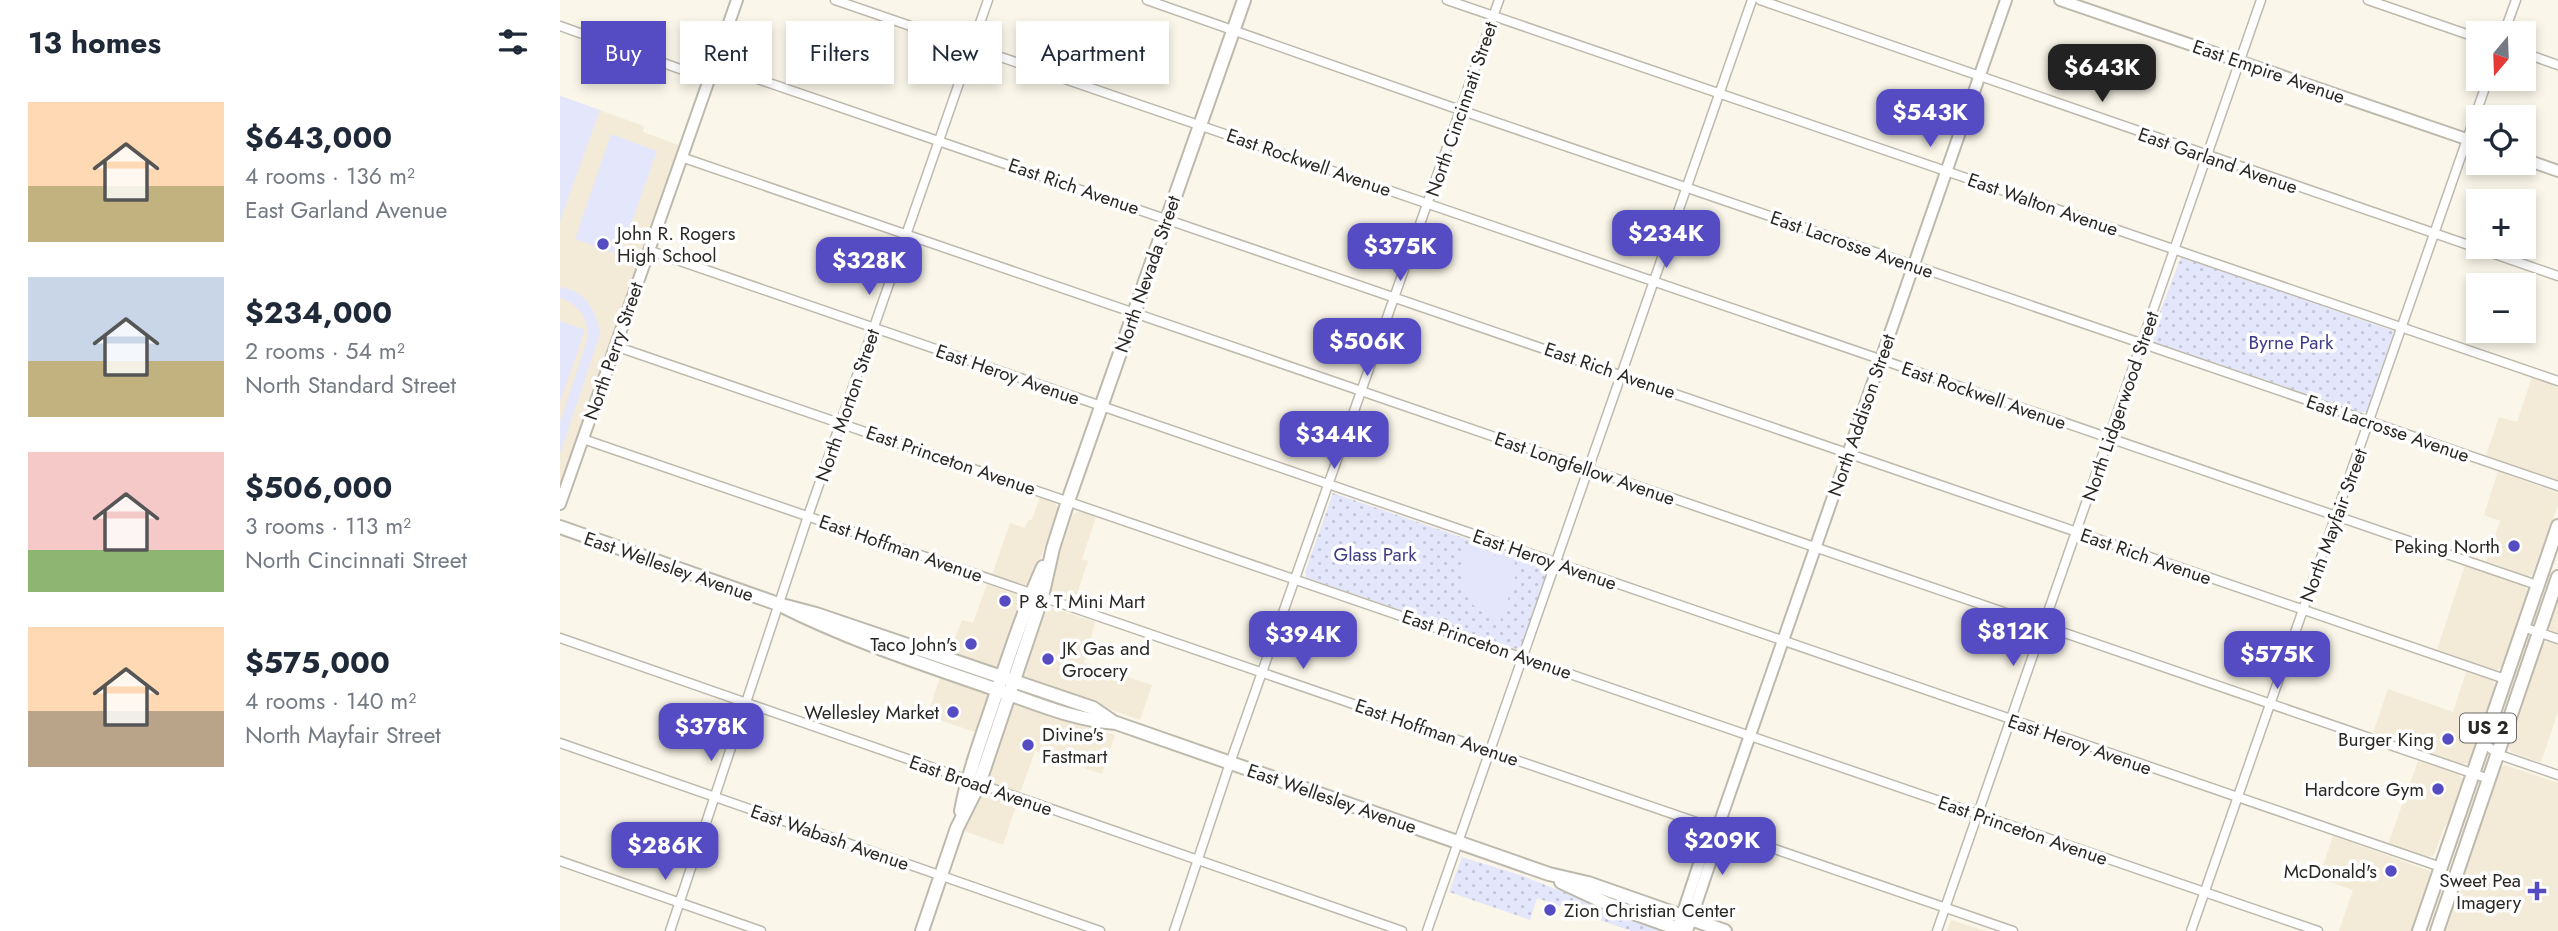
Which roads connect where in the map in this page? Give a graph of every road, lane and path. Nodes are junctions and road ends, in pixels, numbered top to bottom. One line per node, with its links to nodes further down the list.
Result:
1 (737, 0): 16 (street, North Perry Street)
2 (835, 0): 19 (street, East Rockwell Avenue)
3 (988, 0): 17 (street, North Morton Street)
4 (1147, 0): 21 (street, East Lacrosse Avenue)
5 (1244, 0): 21 (main road, North Nevada Street)
6 (1447, 0): 15 (street, East Walton Avenue)
7 (1499, 0): 15 (street, North Cincinnati Street)
8 (1752, 0): 32 (street)
9 (1760, 0): 28 (street, East Garland Avenue)
10 (2006, 0): 28 (street, North Addison Street)
11 (2060, 0): 25 (street, East Empire Avenue)
12 (2261, 0): 25 (street, North Lidgerwood Street)
13 (2368, 0): 22 (street)
14 (2516, 0): 18 (street)
15 (1493, 16): 32 (street, East Walton Avenue); 33 (street, North Cincinnati Street)
16 (729, 21)
17 (981, 21)
18 (2508, 21)
19 (908, 25)
20 (560, 26): 27 (street)
21 (1234, 29): 33 (street, East Lacrosse Avenue); 34 (main road, North Nevada Street)
22 (2466, 34)
23 (1002, 56): 34 (street, East Rockwell Avenue)
24 (2536, 57): 26 (street)
25 (2240, 61): 36 (street, East Empire Avenue); 37 (street, North Lidgerwood Street)
26 (2558, 65)
27 (680, 69)
28 (1979, 76): 37 (street, East Garland Avenue); 41 (street, North Addison Street)
29 (772, 83): 35 (street, East Rich Avenue)
30 (706, 84): 38 (street, North Perry Street)
31 (959, 84): 35 (street, North Morton Street)
32 (1720, 92): 41 (street, East Walton Avenue); 43 (street)
33 (1460, 110): 43 (street, East Lacrosse Avenue); 44 (street, North Cincinnati Street)
34 (1199, 124): 44 (street, East Rockwell Avenue); 45 (main road, North Nevada Street)
35 (940, 139): 45 (street, East Rich Avenue); 46 (street, North Morton Street)
36 (2466, 139)
37 (2207, 156): 47 (street, East Garland Avenue); 48 (street, North Lidgerwood Street)
38 (681, 157): 46 (street, East Longfellow Avenue); 49 (street, North Perry Street)
39 (2466, 158): 47 (street, North Mayfair Street)
40 (2536, 163): 42 (street)
41 (1947, 170): 48 (street, East Walton Avenue); 50 (street, North Addison Street)
42 (2558, 171)
43 (1688, 186): 50 (street, East Lacrosse Avenue); 52 (street)
44 (1428, 203): 52 (street, East Rockwell Avenue); 53 (street, North Cincinnati Street)
45 (1167, 218): 53 (street, East Rich Avenue); 54 (main road, North Nevada Street)
46 (906, 234): 54 (street, East Longfellow Avenue); 55 (street, North Morton Street)
47 (2435, 234): 51 (street, East Garland Avenue); 56 (street, North Mayfair Street)
48 (2174, 249): 56 (street, East Walton Avenue); 57 (street, North Lidgerwood Street)
49 (648, 250): 55 (street, East Heroy Avenue); 58 (street, North Perry Street)
50 (1913, 265): 57 (street, East Lacrosse Avenue); 59 (street, North Addison Street)
51 (2558, 276)
52 (1654, 281): 59 (street, East Rockwell Avenue); 60 (street)
53 (1394, 296): 60 (street, East Rich Avenue); 62 (street, North Cincinnati Street)
54 (1133, 313): 62 (street, East Longfellow Avenue); 63 (main road, North Nevada Street)
55 (873, 328): 63 (street, East Heroy Avenue); 65 (street, North Morton Street)
56 (2402, 328): 61 (street, East Walton Avenue); 64 (street, North Mayfair Street)
57 (2141, 343): 64 (street, East Lacrosse Avenue); 66 (street, North Lidgerwood Street)
58 (615, 346): 65 (street, East Princeton Avenue); 67 (street, North Perry Street)
59 (1880, 360): 66 (street, East Rockwell Avenue); 68 (street, North Addison Street)
60 (1622, 374): 68 (street, East Rich Avenue); 69 (street)
61 (2558, 381)
62 (1361, 391): 69 (street, East Longfellow Avenue); 70 (street, North Cincinnati Street)
63 (1101, 405): 70 (street, East Heroy Avenue); 72 (main road, North Nevada Street)
64 (2369, 422): 71 (street, East Lacrosse Avenue); 74 (street, North Mayfair Street)
65 (840, 423): 72 (street, East Princeton Avenue); 75 (street, North Morton Street)
66 (2108, 438): 74 (street, East Rockwell Avenue); 78 (street, North Lidgerwood Street)
67 (583, 439): 73 (street, North Perry Street); 75 (street, East Hoffman Avenue)
68 (1848, 453): 78 (street, East Rich Avenue); 79 (street, North Addison Street)
69 (1588, 468): 79 (street, East Longfellow Avenue); 80 (street)
70 (1328, 484): 80 (street, East Heroy Avenue); 82 (street, North Cincinnati Street)
71 (2558, 486)
72 (1068, 500): 82 (street, East Princeton Avenue); 84 (main road, North Nevada Street)
73 (560, 504)
74 (2336, 515): 83 (street, East Rockwell Avenue); 86 (street, North Mayfair Street)
75 (808, 516): 84 (street, East Hoffman Avenue); 85 (street, North Morton Street)
76 (2558, 526): 83 (main road, US 2)
77 (560, 527): 85 (main road, East Wellesley Avenue)
78 (2076, 532): 86 (street, East Rich Avenue); 87 (street, North Lidgerwood Street)
79 (1815, 547): 87 (street, East Longfellow Avenue); 92 (street, North Addison Street)
80 (1556, 562): 92 (street, East Heroy Avenue); 93 (street)
81 (2558, 577): 89 (main road, US 2)
82 (1296, 579): 93 (street, East Princeton Avenue); 94 (street, North Cincinnati Street)
83 (2537, 585): 88 (main road, US 2)
84 (1036, 595): 94 (street, East Hoffman Avenue); 95 (main road, North Nevada Street)
85 (778, 604): 95 (main road, East Wellesley Avenue); 97 (main road, East Wellesley Avenue); 98 (street, North Morton Street)
86 (2303, 609): 96 (street, East Rich Avenue); 99 (street, North Mayfair Street)
87 (2043, 626): 99 (street, East Longfellow Avenue); 100 (street, North Lidgerwood Street)
88 (2523, 627): 89 (street); 96 (main road, US 2)
89 (2539, 632): 91 (street); 106 (main road, US 2)
90 (560, 638): 98 (street, East Broad Avenue)
91 (2558, 639)
92 (1783, 643): 100 (street, East Heroy Avenue); 102 (street, North Addison Street)
93 (1523, 656): 102 (street, East Princeton Avenue); 105 (street)
94 (1263, 672): 105 (street, East Hoffman Avenue); 107 (street, North Cincinnati Street)
95 (1008, 678): 97 (main road, North Nevada Street); 101 (main road, East Wellesley Avenue)
96 (2505, 678): 103 (main road, US 2)
97 (1003, 692): 101 (main road, East Wellesley Avenue); 111 (main road, North Nevada Street)
98 (747, 703): 111 (street, East Broad Avenue); 113 (street, North Morton Street)
99 (2269, 704): 108 (street, East Longfellow Avenue); 112 (street, North Mayfair Street)
100 (2010, 719): 112 (street, East Heroy Avenue); 114 (street, North Lidgerwood Street)
101 (1115, 723): 107 (main road, East Wellesley Avenue)
102 (1750, 736): 114 (street, East Princeton Avenue); 116 (street, North Addison Street)
103 (2483, 742): 106 (street); 108 (main road, US 2)
104 (560, 743): 113 (street, East Wabash Avenue)
105 (1490, 750): 116 (street, East Hoffman Avenue); 117 (street)
106 (2497, 754): 109 (street); 110 (main road, US 2)
107 (1230, 763): 117 (main road, East Wellesley Avenue); 119 (street, North Cincinnati Street)
108 (2473, 773): 110 (street, East Longfellow Avenue); 115 (main road, US 2)
109 (2558, 775)
110 (2489, 779): 121 (main road, US 2)
111 (973, 782): 119 (street, East Broad Avenue); 122 (main road, North Nevada Street)
112 (2237, 797): 120 (street, East Heroy Avenue); 123 (street, North Mayfair Street)
113 (715, 798): 122 (street, East Wabash Avenue); 124 (street, North Morton Street)
114 (1977, 814): 123 (street, East Princeton Avenue); 125 (street, North Lidgerwood Street)
115 (2457, 819): 120 (main road, US 2); 121 (main road)
116 (1717, 830): 125 (street, East Hoffman Avenue); 126 (street, North Addison Street)
117 (1457, 841): 126 (main road, East Wellesley Avenue); 133 (street)
118 (560, 861): 124 (street)
119 (1198, 861): 131 (street, North Cincinnati Street); 132 (street, East Broad Avenue)
120 (2441, 867): 139 (main road, US 2)
121 (2457, 872): 140 (main road, US 2)
122 (940, 875): 129 (main road, North Nevada Street); 130 (street, East Wabash Avenue)
123 (2205, 891): 137 (street, North Mayfair Street); 138 (street, East Princeton Avenue)
124 (680, 902): 127 (street, North Morton Street); 128 (street)
125 (1945, 908): 135 (street, North Lidgerwood Street); 136 (street, East Hoffman Avenue)
126 (1683, 926): 134 (main road, East Wellesley Avenue)
127 (670, 931)
128 (761, 931)
129 (922, 931)
130 (1100, 931)
131 (1174, 931)
132 (1402, 931)
133 (1427, 931)
134 (1725, 931)
135 (1937, 931)
136 (2013, 931)
137 (2191, 931)
138 (2318, 931)
139 (2419, 931)
140 (2437, 931)

